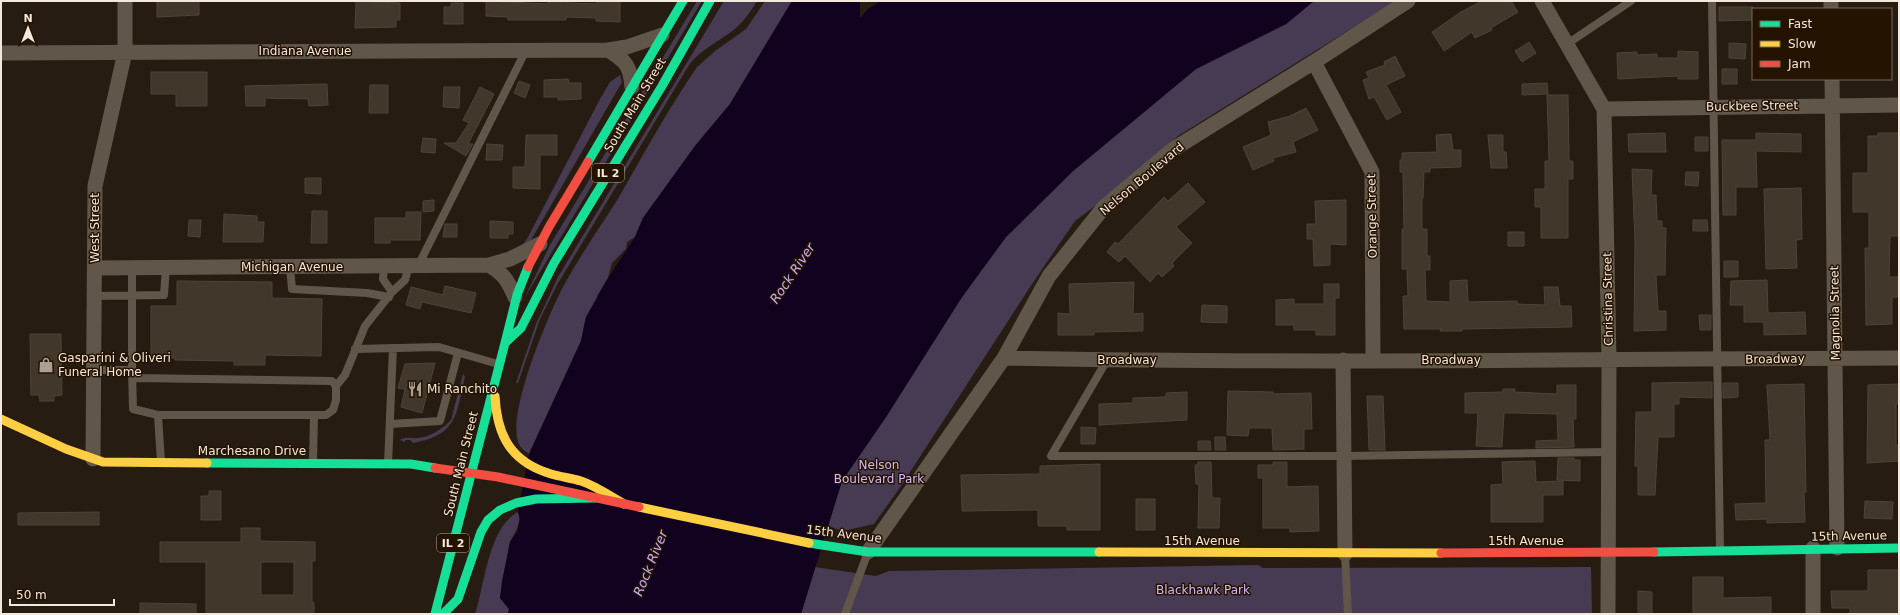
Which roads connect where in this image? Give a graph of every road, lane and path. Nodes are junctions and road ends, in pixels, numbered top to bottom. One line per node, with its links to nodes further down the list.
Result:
1 (124, 1): 12 (street, West Street)
2 (683, 1): 8 (main road, South Main Street / IL 2)
3 (710, 1): 33 (main road, South Main Street / IL 2)
4 (1408, 1): 14 (street, Nelson Boulevard)
5 (1542, 1): 9 (street, Christina Street)
6 (1631, 1): 9 (lane)
7 (1712, 1): 19 (lane)
8 (662, 35): 11 (street, Indiana Avenue); 16 (main road, South Main Street / IL 2)
9 (1567, 44): 20 (street, Christina Street)
10 (526, 50): 11 (street, Indiana Avenue); 12 (street, Indiana Avenue); 25 (lane)
11 (608, 50): 16 (street)
12 (125, 52): 13 (street, Indiana Avenue); 26 (street, West Street)
13 (1, 53)
14 (1314, 62): 37 (street, Nelson Boulevard); 43 (street, Orange Street)
15 (1832, 80): 17 (street, Magnolia Street)
16 (632, 87): 21 (main road, South Main Street / IL 2)
17 (1832, 105): 18 (street, Buckbee Street); 19 (street, Buckbee Street); 38 (street, Magnolia Street)
18 (1899, 105)
19 (1713, 107): 20 (street, Buckbee Street); 40 (lane)
20 (1604, 109): 44 (street, Christina Street)
21 (540, 244): 22 (street, Michigan Avenue); 32 (main road, South Main Street / IL 2)
22 (489, 265): 25 (street, Michigan Avenue); 32 (street)
23 (290, 266): 24 (street, Michigan Avenue); 28 (street, Michigan Avenue); 29 (lane)
24 (384, 266): 25 (street, Michigan Avenue); 29 (lane)
25 (414, 266): 29 (lane)
26 (95, 268): 27 (street, Michigan Avenue); 31 (street, West Street)
27 (132, 268): 28 (street, Michigan Avenue); 30 (lane)
28 (166, 268): 30 (lane)
29 (390, 294): 35 (lane)
30 (132, 295): 31 (lane); 47 (lane)
31 (94, 296): 46 (street, West Street)
32 (514, 297): 33 (main road, South Main Street / IL 2)
33 (505, 343): 45 (main road, South Main Street / IL 2)
34 (393, 348): 35 (lane); 36 (lane); 53 (lane)
35 (355, 349): 49 (lane)
36 (458, 353): 45 (lane); 53 (lane)
37 (1004, 358): 41 (street, Broadway); 68 (street, Nelson Boulevard)
38 (1836, 358): 39 (street, Broadway); 40 (street, Broadway); 65 (street, Magnolia Street)
39 (1899, 358)
40 (1717, 359): 44 (street, Broadway); 67 (lane)
41 (1108, 360): 42 (street, Broadway); 55 (lane)
42 (1343, 360): 43 (street, Broadway); 55 (street)
43 (1373, 360): 44 (street, Broadway)
44 (1609, 360): 54 (street, Christina Street)
45 (498, 365): 48 (main road, South Main Street / IL 2)
46 (94, 370): 47 (lane); 56 (street, West Street)
47 (132, 374): 49 (lane); 50 (lane)
48 (495, 376): 60 (main road, South Main Street / IL 2); 63 (main road)
49 (336, 386): 51 (lane)
50 (158, 415): 51 (lane); 58 (lane)
51 (314, 415): 57 (lane)
52 (1, 419): 56 (main road, Marchesano Drive)
53 (390, 424): 59 (lane)
54 (1608, 452): 55 (lane); 69 (street, Christina Street)
55 (1344, 456): 70 (street)
56 (93, 459): 58 (main road, Marchesano Drive)
57 (313, 462): 58 (main road, Marchesano Drive); 59 (main road, Marchesano Drive)
58 (161, 463)
59 (388, 464): 60 (main road, Marchesano Drive)
60 (471, 472): 61 (main road, Marchesano Drive); 71 (main road, South Main Street / IL 2)
61 (511, 480): 62 (main road, 15th Avenue)
62 (595, 498): 63 (main road, 15th Avenue); 72 (main road)
63 (624, 504): 68 (main road, 15th Avenue)
64 (1813, 548): 65 (main road, 15th Avenue); 67 (main road, 15th Avenue); 76 (street)
65 (1837, 548): 66 (main road, 15th Avenue)
66 (1899, 548)
67 (1720, 550): 69 (main road, 15th Avenue)
68 (868, 552): 70 (main road, 15th Avenue); 73 (lane)
69 (1607, 552): 70 (main road, 15th Avenue); 75 (street, Christina Street)
70 (1345, 554): 74 (lane)
71 (435, 614)
72 (443, 614)
73 (845, 614)
74 (1348, 614)
75 (1608, 614)
76 (1813, 614)

